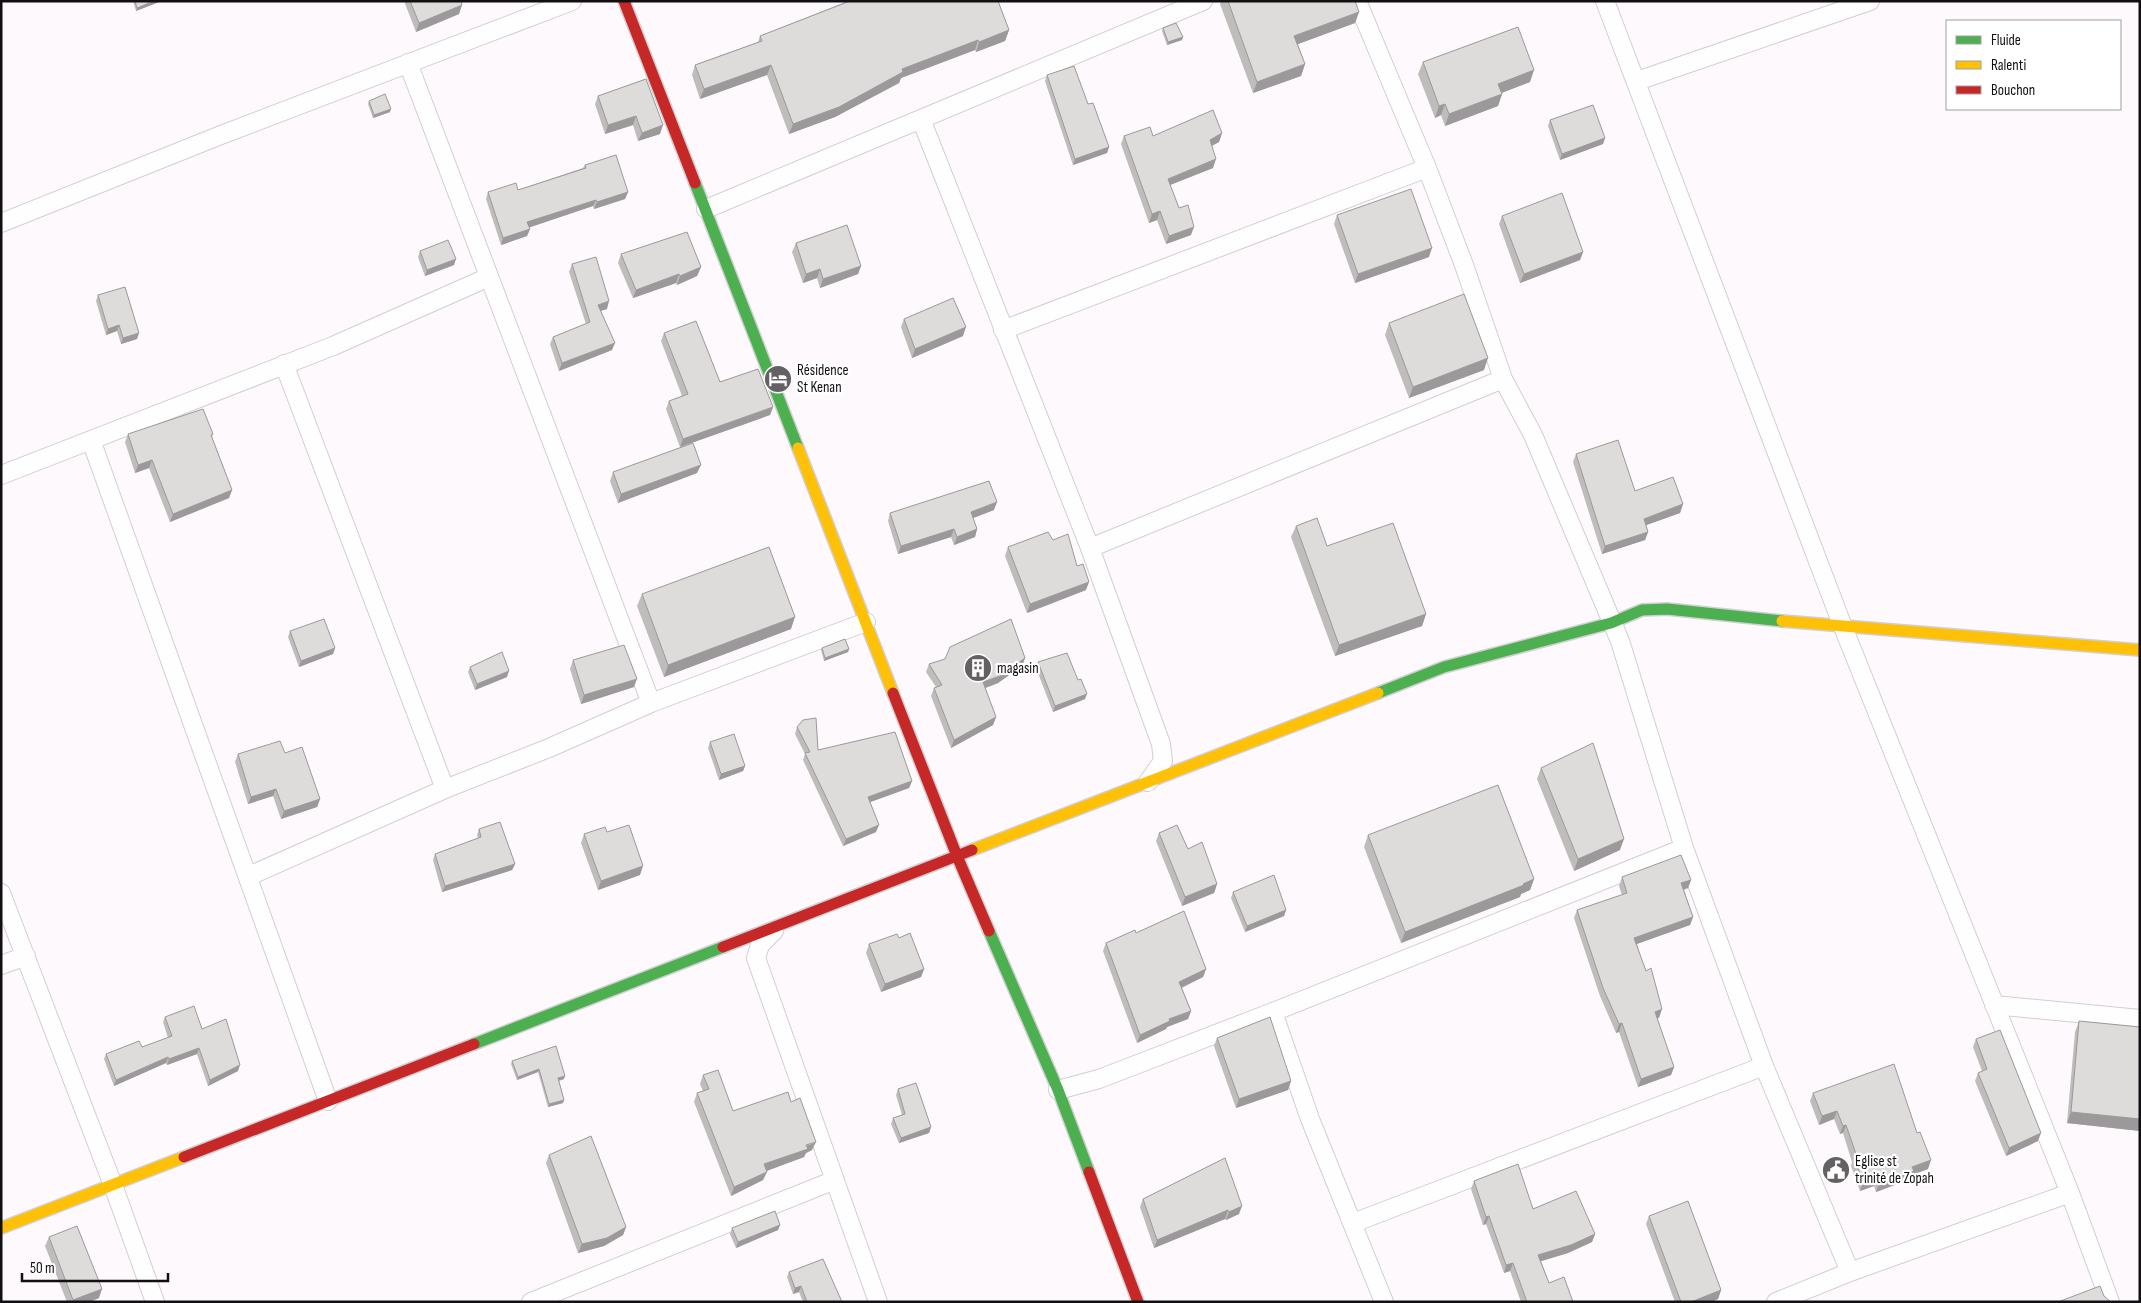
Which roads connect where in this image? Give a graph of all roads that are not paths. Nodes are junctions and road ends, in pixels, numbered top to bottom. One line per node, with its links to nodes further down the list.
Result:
1 (572, 1): 7 (street)
2 (624, 1): 11 (street)
3 (1203, 1): 9 (street)
4 (1357, 1): 10 (street)
5 (1605, 1): 8 (street)
6 (1870, 1): 8 (street)
7 (408, 63): 12 (street); 13 (street)
8 (1637, 81): 22 (street)
9 (921, 119): 11 (street); 14 (street)
10 (1427, 168): 14 (street); 16 (street)
11 (706, 209): 20 (street)
12 (1, 224)
13 (489, 277): 15 (street); 24 (street)
14 (1003, 330): 19 (street)
15 (284, 364): 17 (street); 26 (street)
16 (1503, 379): 19 (street); 21 (street)
17 (91, 440): 18 (street); 29 (street)
18 (1, 475)
19 (1090, 548): 25 (street)
20 (866, 622): 24 (street); 28 (street)
21 (1611, 623): 22 (street); 25 (street); 27 (street)
22 (1843, 627): 23 (street); 34 (street)
23 (2140, 650)
24 (651, 704): 26 (street)
25 (1148, 782): 28 (street)
26 (445, 790): 29 (street)
27 (1684, 848): 35 (street); 37 (street)
28 (958, 856): 31 (street); 38 (street)
29 (249, 876): 39 (street)
30 (1, 893): 32 (street)
31 (780, 925): 39 (street); 40 (street)
32 (26, 956): 33 (street); 41 (street)
33 (1, 965)
34 (1994, 1005): 36 (street); 42 (street)
35 (1274, 1012): 38 (street); 43 (street)
36 (2140, 1019)
37 (1764, 1066): 43 (street); 45 (street)
38 (1058, 1090): 49 (street)
39 (328, 1101): 41 (street)
40 (835, 1180): 47 (street); 48 (street)
41 (113, 1185): 44 (street); 46 (street)
42 (2070, 1193): 45 (street); 52 (street)
43 (1353, 1223): 50 (street)
44 (1, 1228)
45 (1850, 1272): 51 (street)
46 (155, 1302)
47 (531, 1302)
48 (878, 1302)
49 (1138, 1302)
50 (1384, 1302)
51 (1776, 1302)
52 (2110, 1302)

